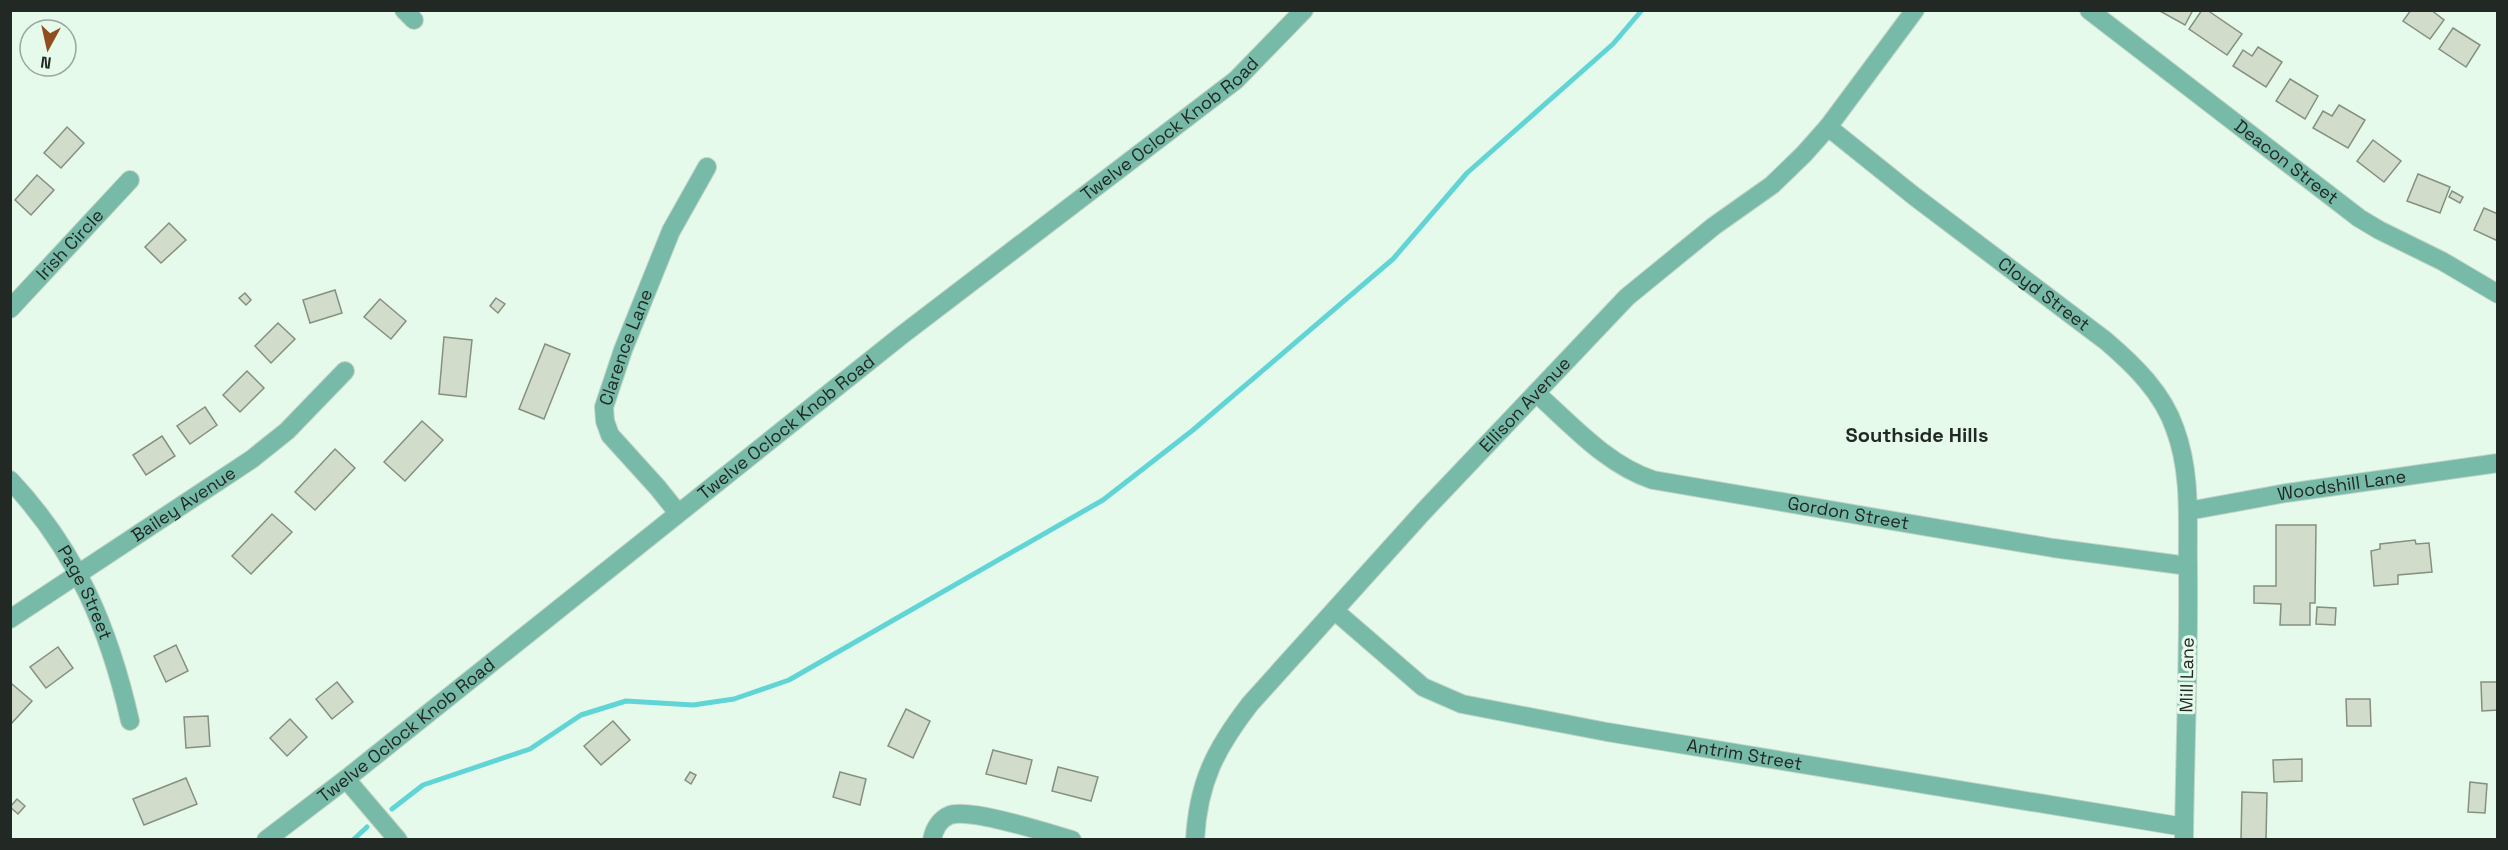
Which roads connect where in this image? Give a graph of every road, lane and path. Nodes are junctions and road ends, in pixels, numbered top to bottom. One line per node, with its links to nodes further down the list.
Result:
1 (1304, 10): 14 (street, Twelve Oclock Knob Road)
2 (1916, 10): 4 (street, Ellison Avenue)
3 (2089, 10): 7 (street, Deacon Street)
4 (1828, 127): 10 (street, Ellison Avenue); 13 (street, Cloyd Street)
5 (707, 167): 14 (street, Clarence Lane)
6 (130, 180): 8 (street, Irish Circle)
7 (2498, 294)
8 (10, 309)
9 (345, 372): 16 (street, Bailey Avenue)
10 (1536, 393): 15 (street, Gordon Street); 17 (street, Ellison Avenue)
11 (2498, 463): 13 (street, Woodshill Lane)
12 (10, 480): 16 (street, Page Street)
13 (2188, 511): 15 (street, Mill Lane)
14 (678, 513): 20 (street, Twelve Oclock Knob Road)
15 (2188, 566): 21 (street, Mill Lane)
16 (78, 573): 18 (street, Bailey Avenue); 19 (street, Page Street)
17 (1335, 611): 21 (street, Antrim Street); 26 (street, Ellison Avenue)
18 (10, 619)
19 (130, 721)
20 (346, 779): 22 (street, Twelve Oclock Knob Road); 23 (street)
21 (2184, 833)
22 (266, 840)
23 (398, 840)
24 (932, 840): 25 (street)
25 (1072, 840)
26 (1195, 840)

